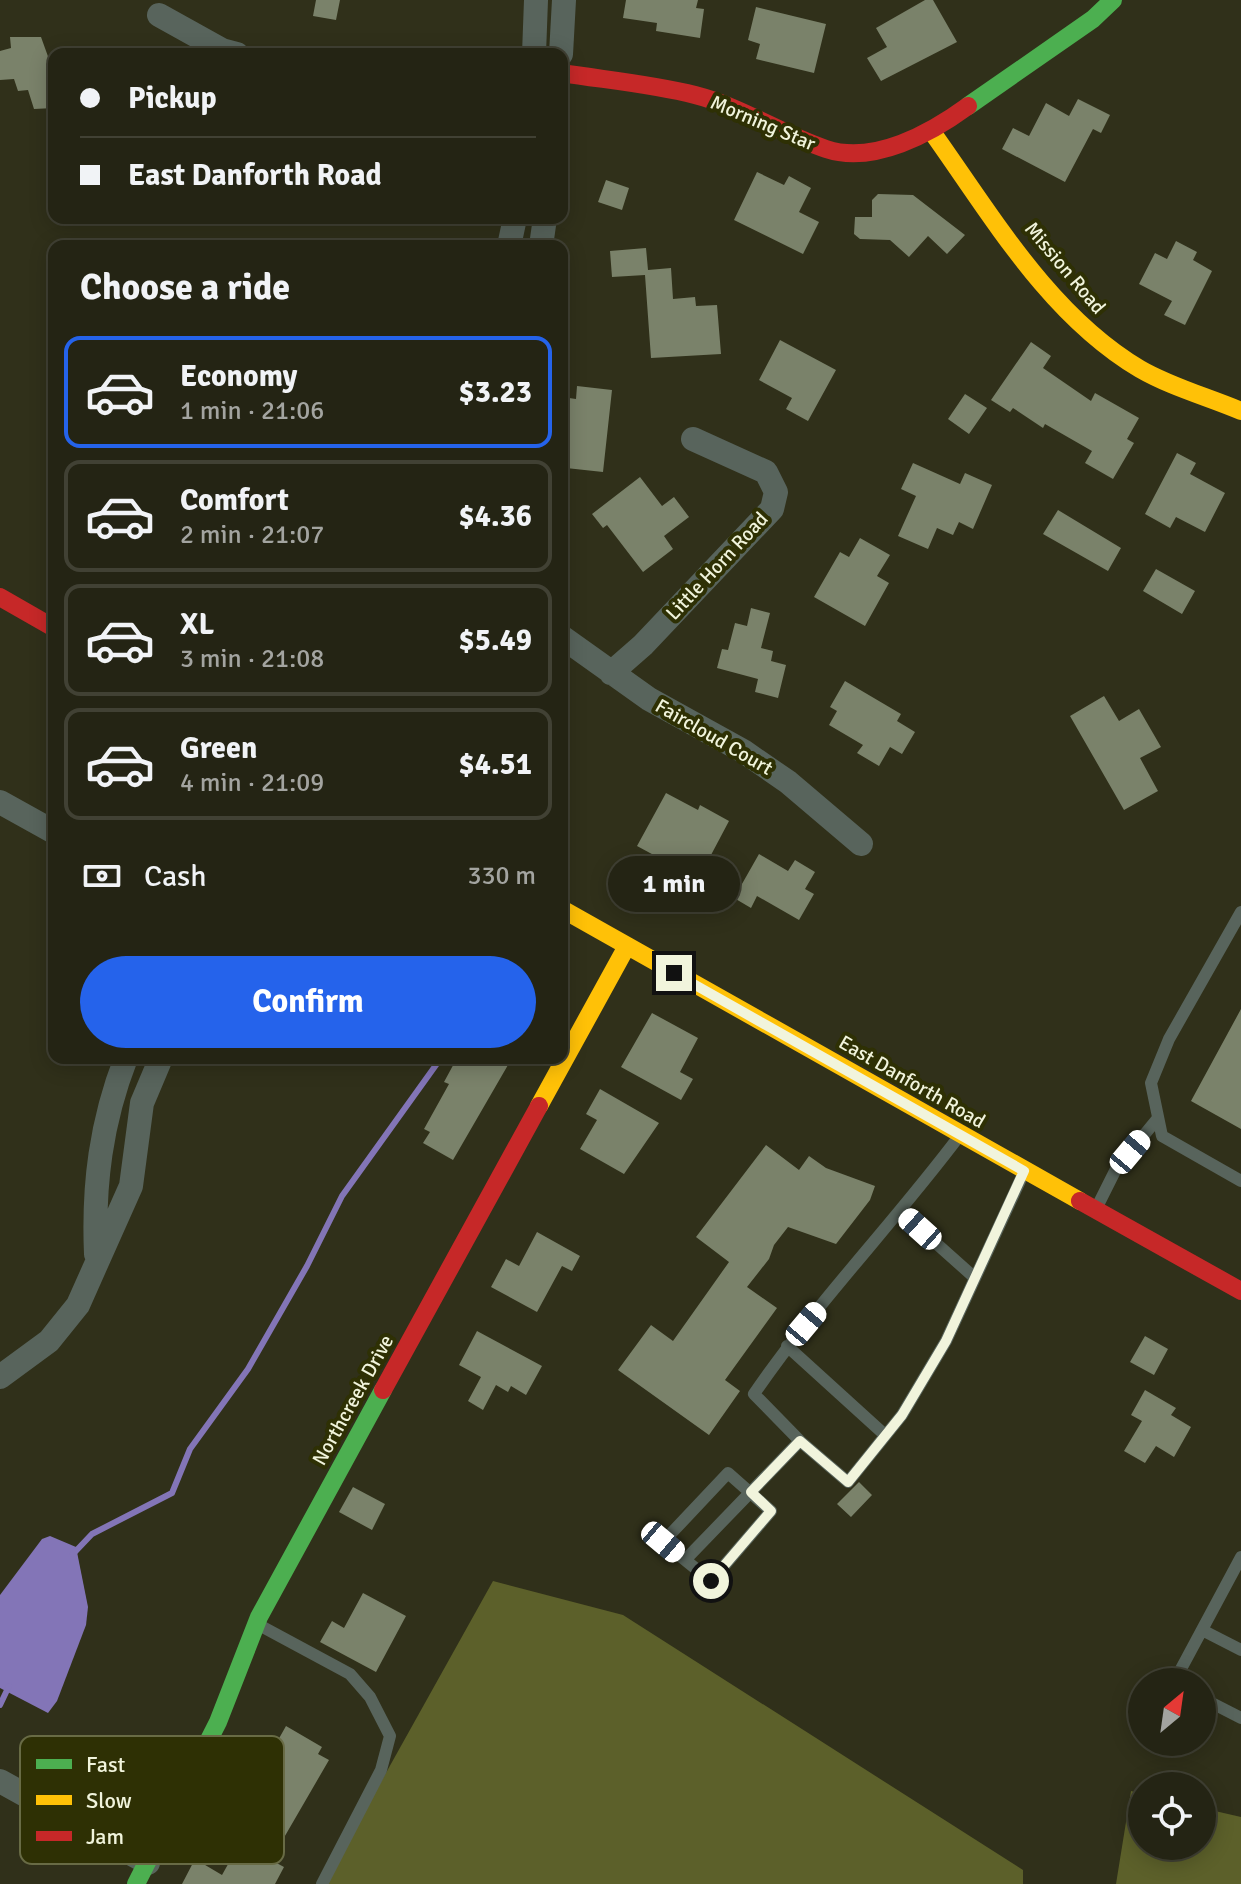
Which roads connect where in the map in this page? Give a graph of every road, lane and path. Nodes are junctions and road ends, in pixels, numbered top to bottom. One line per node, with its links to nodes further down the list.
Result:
1 (536, 0): 6 (street)
2 (564, 0): 7 (street)
3 (1113, 0): 9 (street, Morning Star)
4 (159, 15): 5 (street)
5 (218, 48)
6 (534, 48)
7 (561, 48)
8 (568, 74): 9 (street, Morning Star)
9 (932, 132): 10 (street, Mission Road)
10 (1241, 411)
11 (693, 439): 15 (street, Little Horn Road)
12 (0, 597): 13 (street)
13 (48, 625)
14 (568, 641): 15 (street, Faircloud Court)
15 (611, 673): 18 (street, Faircloud Court)
16 (0, 802): 17 (street)
17 (48, 829)
18 (861, 844)
19 (568, 912): 21 (street, East Danforth Road)
20 (1241, 912): 26 (lane)
21 (627, 946): 22 (street, Northcreek Drive); 27 (street, East Danforth Road)
22 (568, 1054)
23 (124, 1064): 32 (street)
24 (158, 1064): 32 (street)
25 (563, 1064): 43 (street, Northcreek Drive)
26 (1158, 1118): 29 (lane); 30 (lane)
27 (960, 1135): 28 (street, East Danforth Road); 31 (lane)
28 (1024, 1171): 30 (street, East Danforth Road); 33 (lane)
29 (1241, 1181)
30 (1095, 1211): 34 (street, East Danforth Road)
31 (901, 1212): 33 (lane); 35 (lane)
32 (96, 1261): 36 (street)
33 (975, 1278): 37 (lane)
34 (1241, 1291)
35 (787, 1346): 37 (lane); 38 (lane)
36 (0, 1377)
37 (885, 1435): 38 (lane)
38 (800, 1441): 39 (lane)
39 (751, 1492): 41 (lane); 41 (lane); 41 (lane)
40 (1241, 1557): 42 (lane)
41 (685, 1560)
42 (1236, 1576): 44 (lane)
43 (257, 1624): 49 (street, Northcreek Drive); 52 (lane)
44 (1202, 1630): 45 (lane); 46 (lane)
45 (1241, 1650)
46 (1182, 1668)
47 (1216, 1705): 48 (lane)
48 (1241, 1718)
49 (211, 1736)
50 (0, 1781): 51 (street)
51 (20, 1794)
52 (322, 1884)

